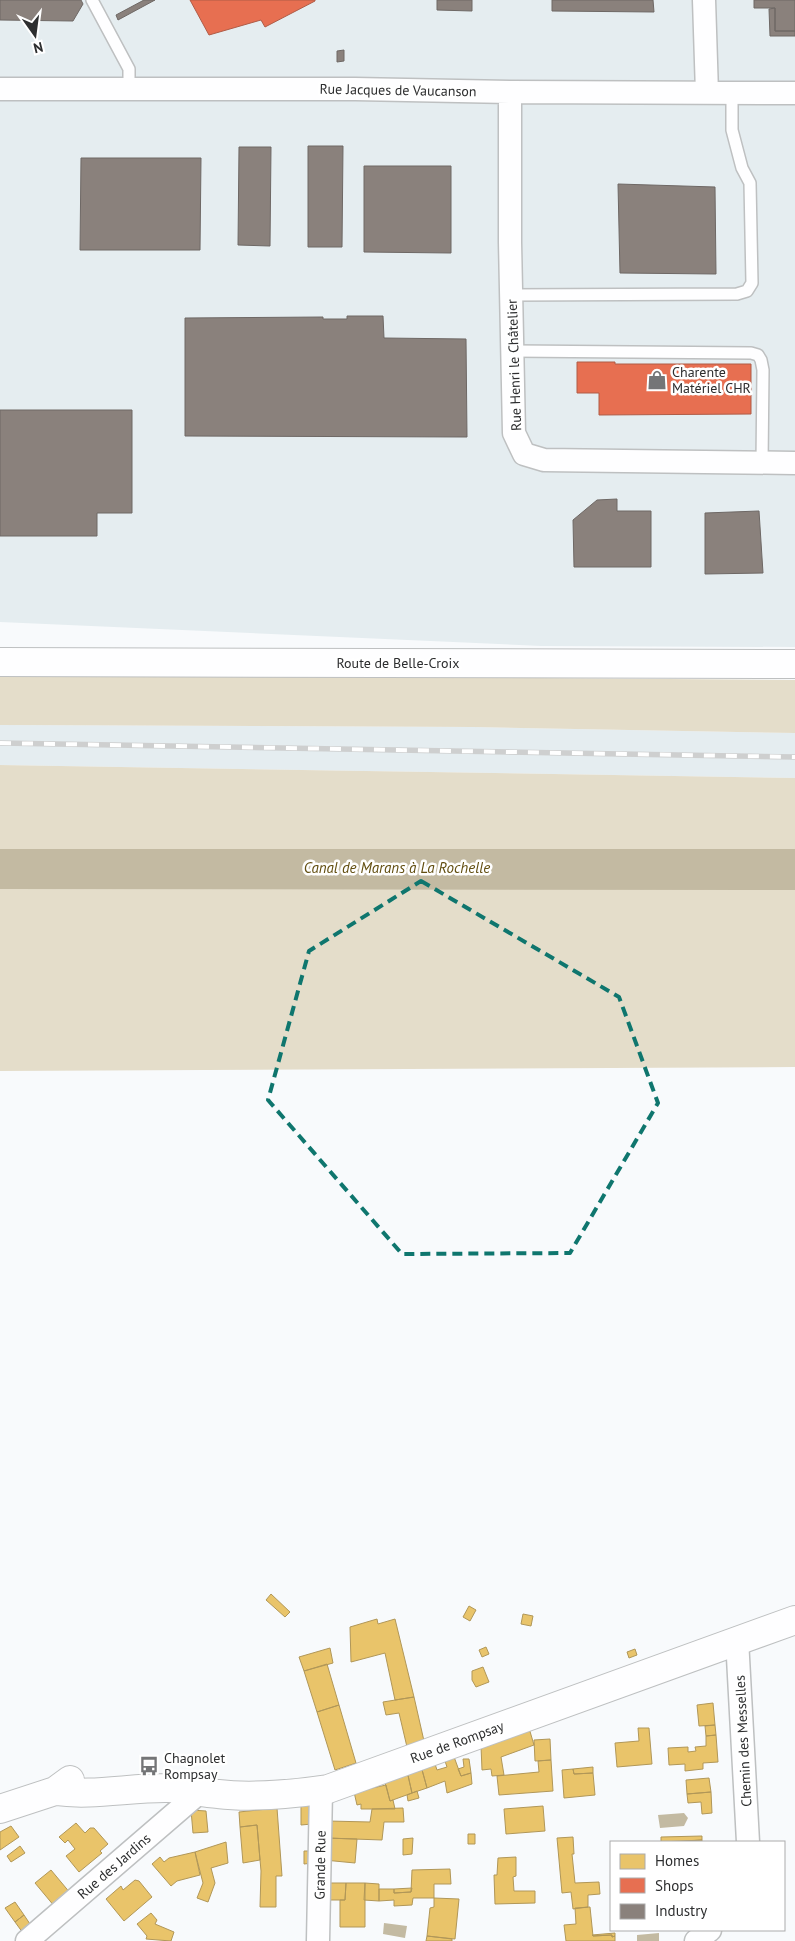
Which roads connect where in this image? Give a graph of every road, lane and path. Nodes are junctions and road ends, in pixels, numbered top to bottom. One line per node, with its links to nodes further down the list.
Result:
1 (92, 0): 4 (lane)
2 (704, 0): 6 (street)
3 (0, 89): 4 (street, Rue Jacques de Vaucanson)
4 (129, 90): 5 (street, Rue Jacques de Vaucanson)
5 (510, 92): 6 (street, Rue Jacques de Vaucanson); 9 (street, Rue Henri le Châtelier)
6 (707, 93): 7 (street, Rue Jacques de Vaucanson)
7 (732, 93): 8 (street, Rue Jacques de Vaucanson); 9 (lane)
8 (795, 93)
9 (511, 296): 10 (street, Rue Henri le Châtelier)
10 (513, 351): 11 (street, Rue Henri le Châtelier); 11 (lane)
11 (762, 463): 12 (street, Rue Henri le Châtelier)
12 (795, 463)
13 (0, 662): 14 (street, Route de Belle-Croix)
14 (795, 664)
15 (795, 1620): 16 (street, Rue de Rompsay)
16 (737, 1639): 17 (street, Rue de Rompsay); 20 (street, Chemin des Messelles)
17 (321, 1790): 18 (street, Rue de Rompsay); 23 (street, Grande Rue)
18 (201, 1791): 19 (street, Rue de Rompsay); 22 (street, Rue des Jardins)
19 (0, 1809)
20 (748, 1841)
21 (709, 1931): 24 (street)
22 (27, 1941)
23 (318, 1941)
24 (696, 1941)

